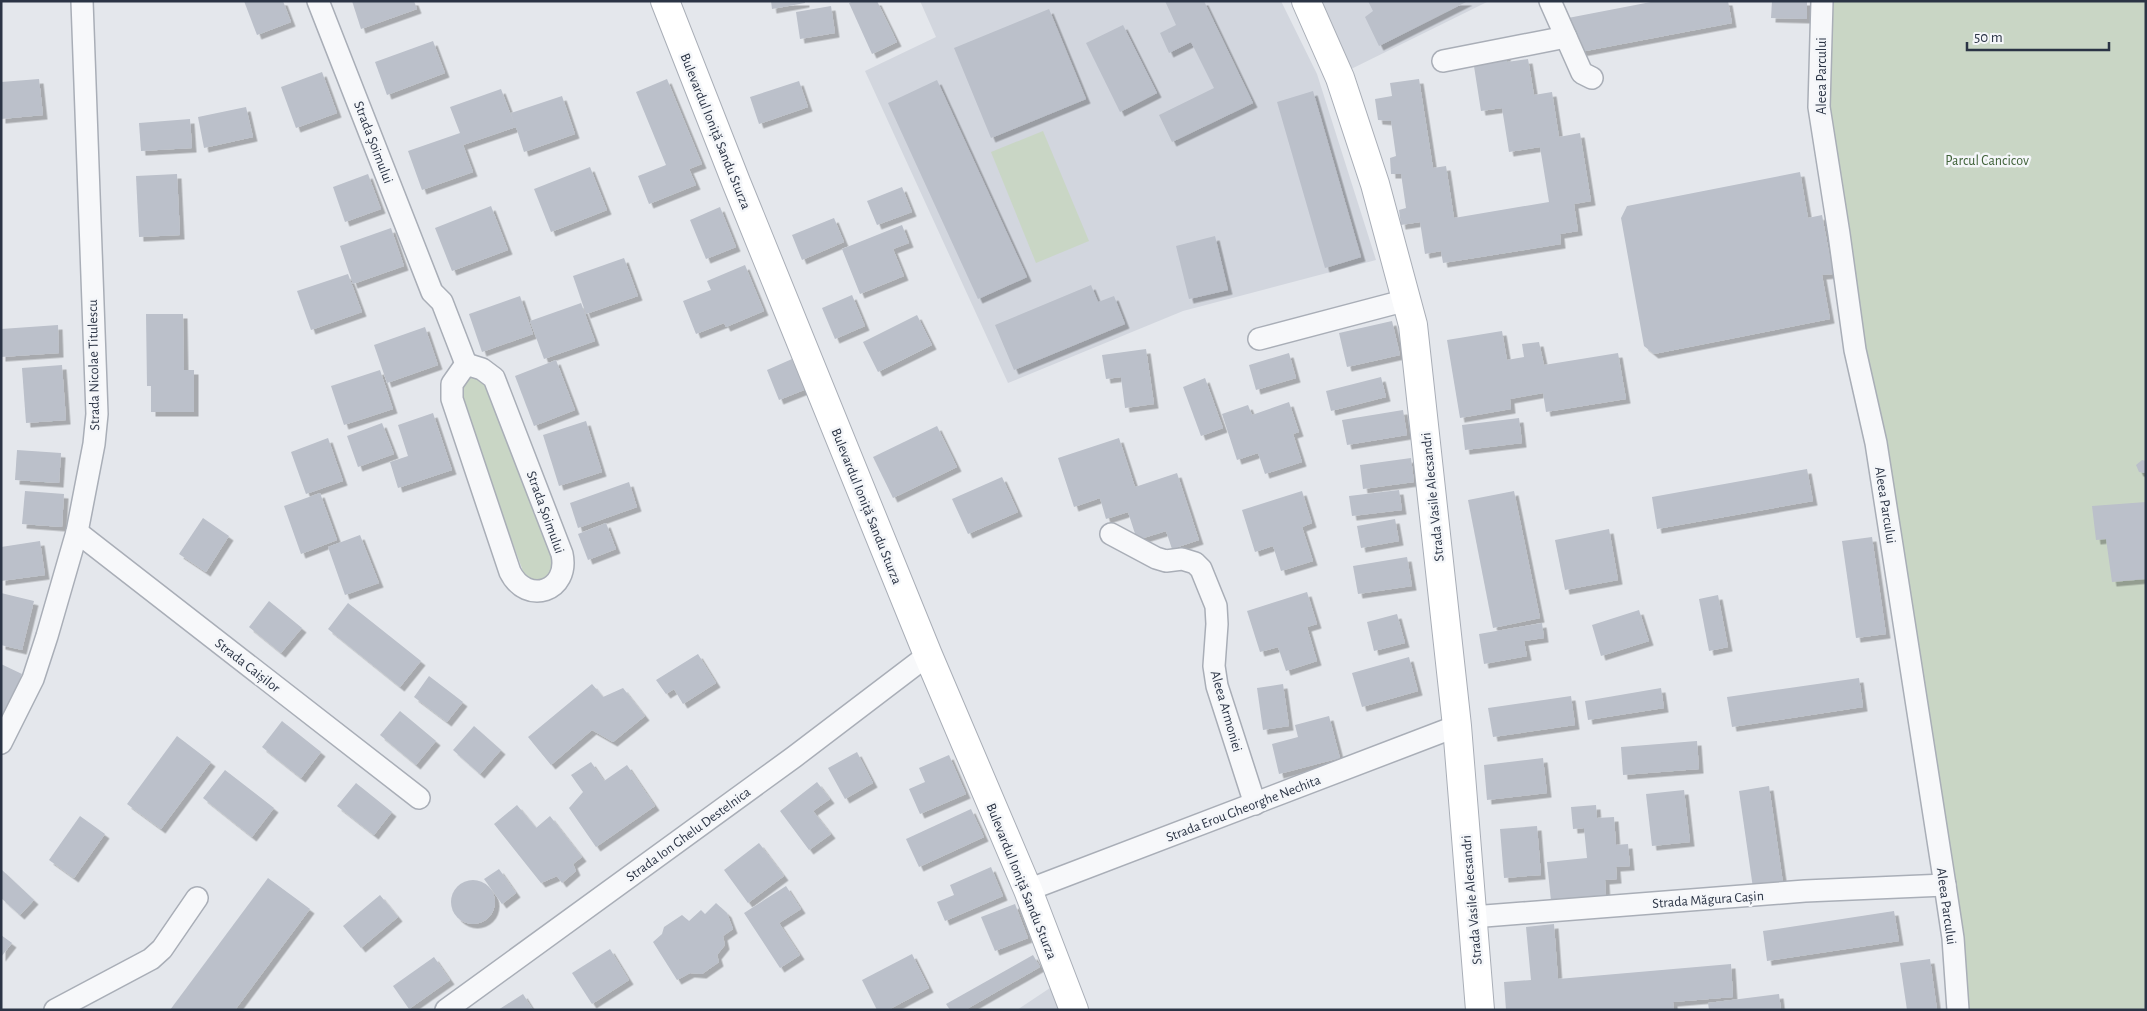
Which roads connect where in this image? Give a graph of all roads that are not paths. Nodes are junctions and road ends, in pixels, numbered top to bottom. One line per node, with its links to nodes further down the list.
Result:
1 (82, 1): 13 (street, Strada Nicolae Titulescu)
2 (318, 1): 12 (street, Strada Șoimului)
3 (665, 1): 15 (street, Bulevardul Ioniță Sandu Sturza)
4 (1306, 1): 10 (street, Strada Vasile Alecsandri)
5 (1550, 1): 7 (street)
6 (1822, 1): 20 (street, Aleea Parcului)
7 (1566, 37): 8 (street); 9 (street)
8 (1443, 61)
9 (1592, 78)
10 (1407, 300): 11 (street); 16 (street, Strada Vasile Alecsandri)
11 (1259, 339)
12 (466, 364): 12 (street, Strada Șoimului)
13 (77, 532): 17 (street, Strada Nicolae Titulescu); 18 (street, Strada Caișilor)
14 (1111, 534): 19 (street, Aleea Armoniei)
15 (928, 655): 21 (street, Bulevardul Ioniță Sandu Sturza); 25 (street, Strada Ion Ghelu Destelnica)
16 (1457, 726): 19 (street, Strada Erou Gheorghe Nechita); 23 (street, Strada Vasile Alecsandri)
17 (1, 743)
18 (419, 798)
19 (1255, 804): 21 (street, Strada Erou Gheorghe Nechita)
20 (1945, 885): 23 (street, Strada Măgura Cașin); 28 (street, Aleea Parcului)
21 (1028, 890): 26 (street, Bulevardul Ioniță Sandu Sturza)
22 (197, 898): 24 (street)
23 (1472, 917): 27 (street, Strada Vasile Alecsandri)
24 (54, 1010)
25 (446, 1010)
26 (1074, 1010)
27 (1480, 1010)
28 (1958, 1010)

